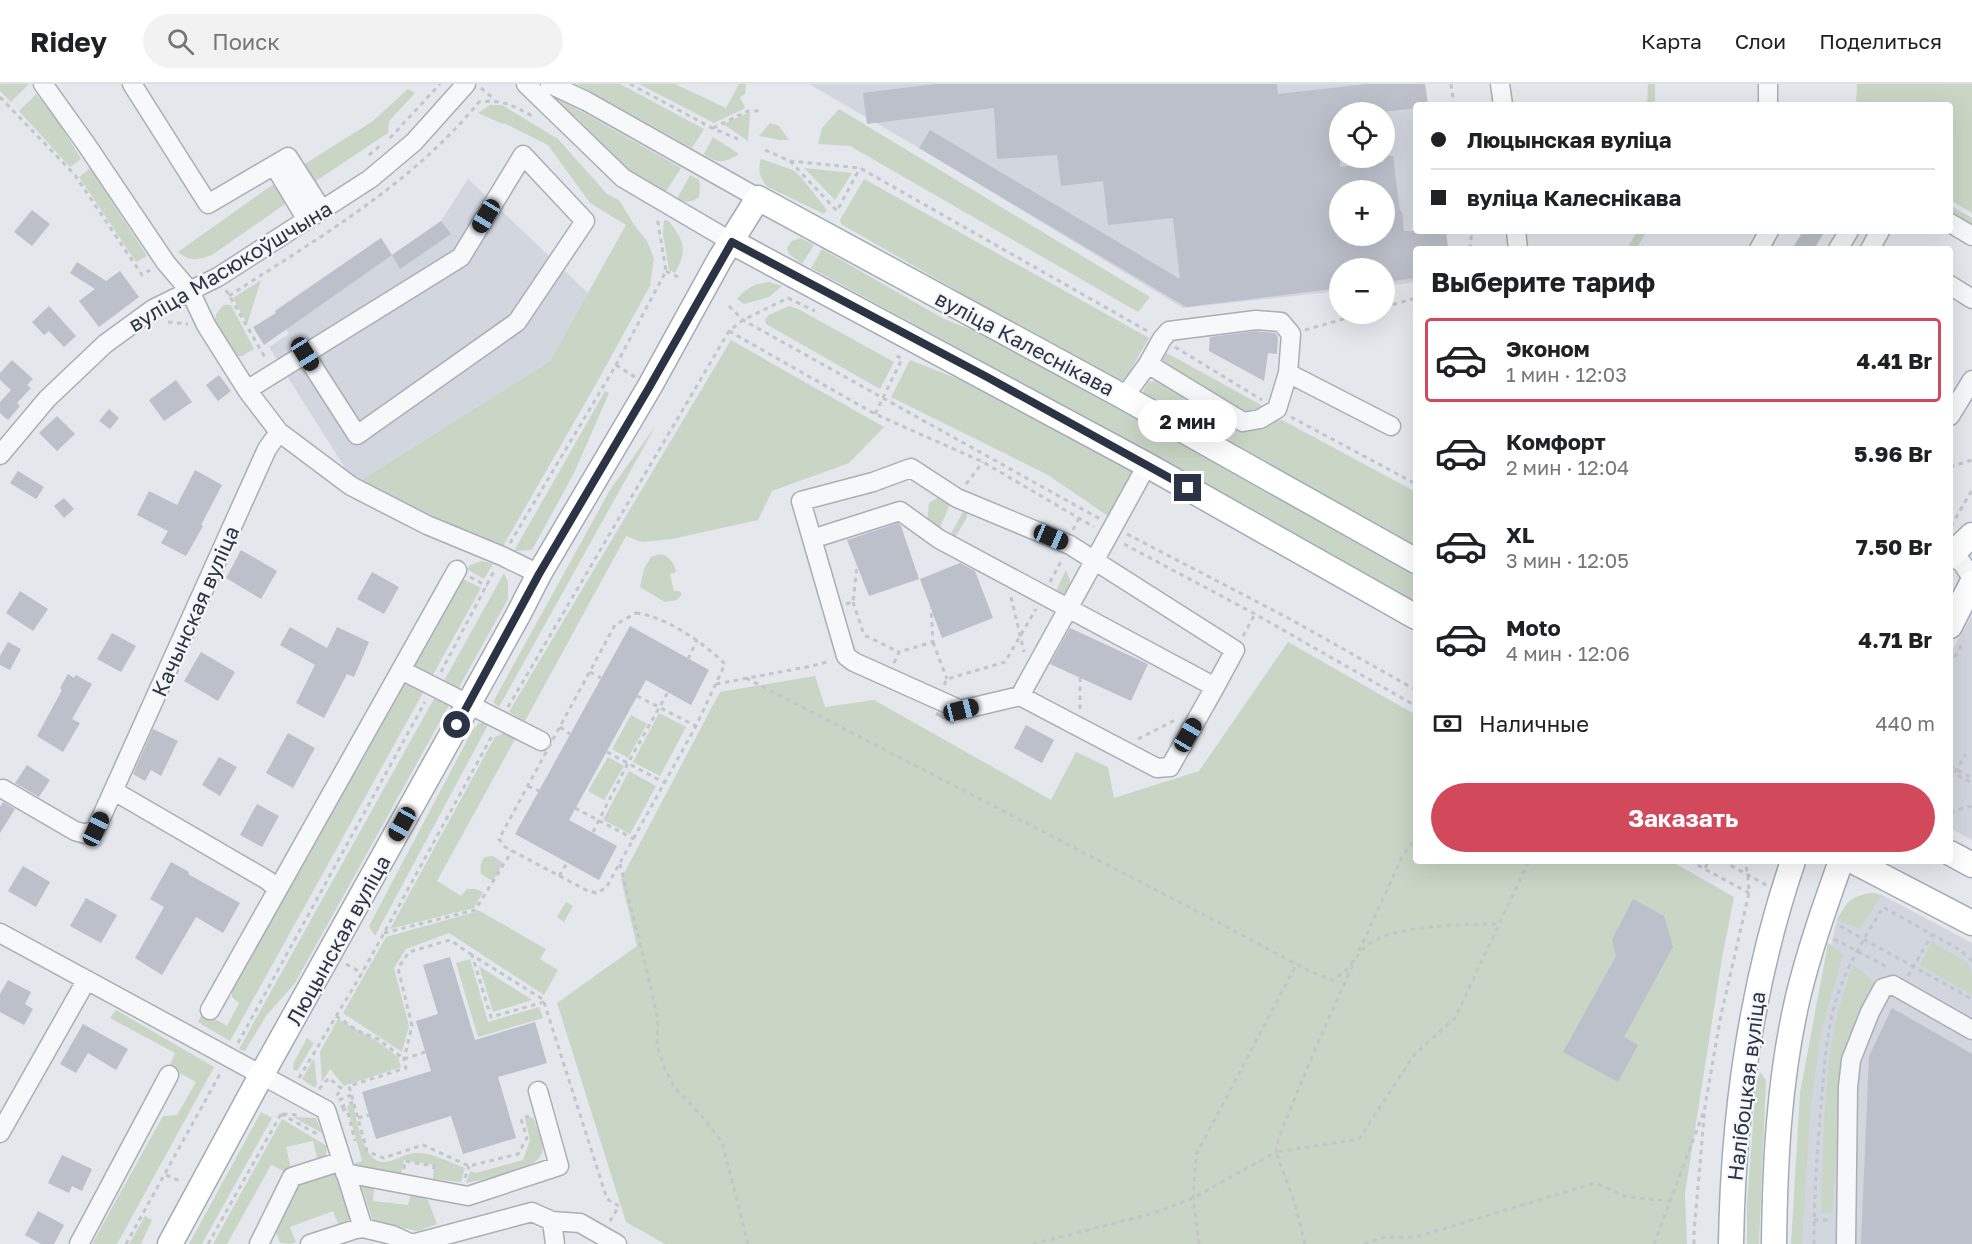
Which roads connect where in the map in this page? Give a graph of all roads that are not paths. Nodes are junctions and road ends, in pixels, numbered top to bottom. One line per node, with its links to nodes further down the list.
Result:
1 (43, 84): 18 (street)
2 (132, 84): 10 (street)
3 (466, 84): 12 (street, вуліца Масюкоўшчына)
4 (526, 84): 16 (street)
5 (549, 84): 11 (street, вуліца Калеснікава)
6 (1500, 84): 8 (street)
7 (1768, 84): 9 (street)
8 (1503, 102)
9 (1768, 102)
10 (281, 161): 12 (street); 13 (street)
11 (758, 198): 16 (main road); 25 (main road, вуліца Калеснікава)
12 (322, 210): 13 (street, вуліца Масюкоўшчына)
13 (307, 220): 18 (street, вуліца Масюкоўшчына)
14 (1953, 225): 15 (street)
15 (1972, 236)
16 (732, 242): 30 (main road); 38 (main road, Люцынская вуліца)
17 (1953, 287): 19 (street)
18 (190, 291): 24 (street); 29 (street, вуліца Масюкоўшчына)
19 (1972, 299)
20 (305, 354): 20 (street); 24 (street)
21 (1148, 364): 22 (street); 22 (street); 25 (street)
22 (1288, 374): 27 (street)
23 (1972, 380): 26 (street)
24 (247, 390): 28 (street)
25 (1124, 397): 35 (main road, вуліца Калеснікава)
26 (1953, 411)
27 (1391, 426)
28 (279, 432): 38 (street); 50 (street, Качынская вуліца)
29 (0, 455)
30 (1147, 465): 36 (street); 42 (main road)
31 (1972, 535): 33 (main road)
32 (812, 539): 36 (street); 41 (street); 46 (street)
33 (1953, 552)
34 (1953, 557): 39 (street)
35 (1413, 559)
36 (1095, 561): 41 (street); 45 (street)
37 (458, 570): 44 (street)
38 (539, 574): 47 (main road, Люцынская вуліца)
39 (1972, 578)
40 (1972, 583): 43 (main road)
41 (1068, 608): 45 (street); 46 (street)
42 (1413, 615)
43 (1958, 632)
44 (401, 670): 47 (street); 56 (street)
45 (1215, 687): 46 (street)
46 (1020, 696)
47 (468, 705): 48 (street); 62 (main road, Люцынская вуліца)
48 (541, 741)
49 (3, 789): 50 (street, Качынская вуліца)
50 (114, 791): 56 (street)
51 (1953, 855): 55 (main road)
52 (1792, 864): 76 (main road, Налібоцкая вуліца)
53 (1840, 864): 77 (main road, Налібоцкая вуліца)
54 (1859, 864): 57 (main road)
55 (1972, 865)
56 (278, 890): 60 (street)
57 (1972, 923)
58 (0, 933): 59 (street)
59 (86, 981): 62 (street); 65 (street)
60 (210, 1010)
61 (1972, 1029): 78 (street)
62 (262, 1074): 66 (street); 71 (main road, Люцынская вуліца)
63 (170, 1075): 70 (street)
64 (538, 1091): 66 (street)
65 (0, 1133)
66 (343, 1167): 68 (street); 72 (street)
67 (552, 1221): 69 (street); 74 (street); 75 (street)
68 (363, 1228): 73 (street); 74 (street)
69 (610, 1240)
70 (79, 1244)
71 (170, 1244)
72 (259, 1244)
73 (310, 1244)
74 (412, 1244)
75 (555, 1244)
76 (1731, 1244)
77 (1774, 1244)
78 (1846, 1244)

